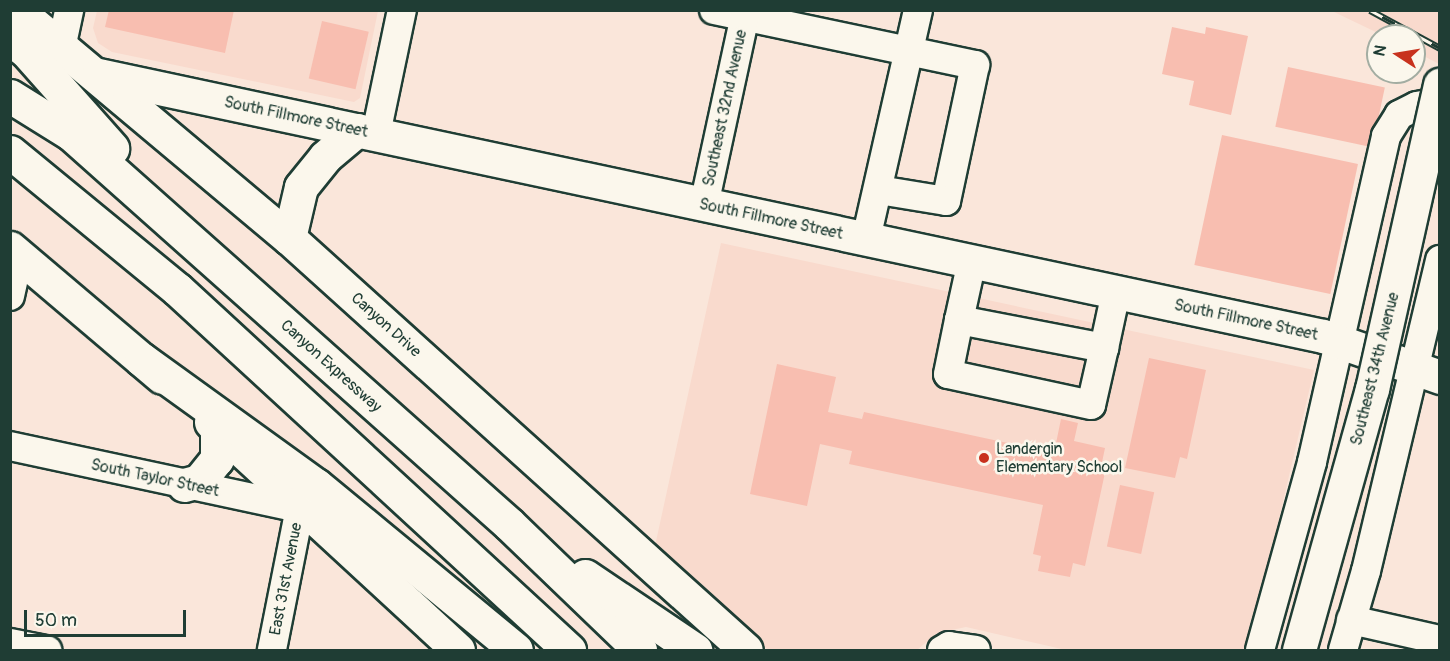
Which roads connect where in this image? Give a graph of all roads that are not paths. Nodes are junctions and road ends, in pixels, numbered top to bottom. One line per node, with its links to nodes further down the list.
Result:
1 (17, 10): 8 (main road, Canyon Drive)
2 (69, 10): 8 (street)
3 (402, 10): 14 (street)
4 (714, 10): 6 (street)
5 (918, 10): 9 (street)
6 (745, 14): 9 (street); 17 (street, Southeast 32nd Avenue)
7 (10, 39): 20 (main road)
8 (62, 44): 10 (main road, Canyon Drive)
9 (909, 51): 16 (street); 16 (street)
10 (98, 75): 14 (main road, South Fillmore Street); 18 (main road, Canyon Drive)
11 (1440, 85): 48 (main road, Southeast 34th Avenue, bridge)
12 (10, 96): 20 (main road, Canyon Expressway)
13 (1440, 107): 27 (street)
14 (367, 132): 17 (main road, South Fillmore Street); 18 (main road)
15 (10, 152): 43 (main road)
16 (879, 190): 19 (street)
17 (704, 204): 19 (main road, South Fillmore Street)
18 (289, 238): 46 (main road, Canyon Drive)
19 (866, 239): 23 (main road, South Fillmore Street)
20 (202, 250): 35 (main road, Canyon Expressway)
21 (13, 252): 25 (street); 29 (main road)
22 (1440, 260): 30 (street)
23 (972, 261): 24 (main road, South Fillmore Street); 26 (street)
24 (1116, 292): 27 (main road, South Fillmore Street); 28 (street)
25 (10, 296)
26 (959, 320): 28 (street); 28 (street)
27 (1339, 341): 30 (main road, South Fillmore Street); 47 (street)
28 (1104, 348)
29 (141, 358): 31 (main road); 42 (main road)
30 (1427, 373): 36 (street)
31 (217, 427): 33 (main road); 34 (main road)
32 (10, 446): 33 (street, South Taylor Street)
33 (184, 485): 34 (street, South Taylor Street)
34 (300, 508): 40 (street, East 31st Avenue); 41 (main road)
35 (509, 524): 44 (main road, Canyon Expressway); 45 (main road)
36 (1352, 620): 37 (street); 49 (street)
37 (1440, 640)
38 (10, 643): 39 (street)
39 (46, 651)
40 (272, 651)
41 (458, 651)
42 (516, 651)
43 (568, 651)
44 (640, 651)
45 (695, 651)
46 (746, 651)
47 (1260, 651)
48 (1299, 651)
49 (1342, 651)

